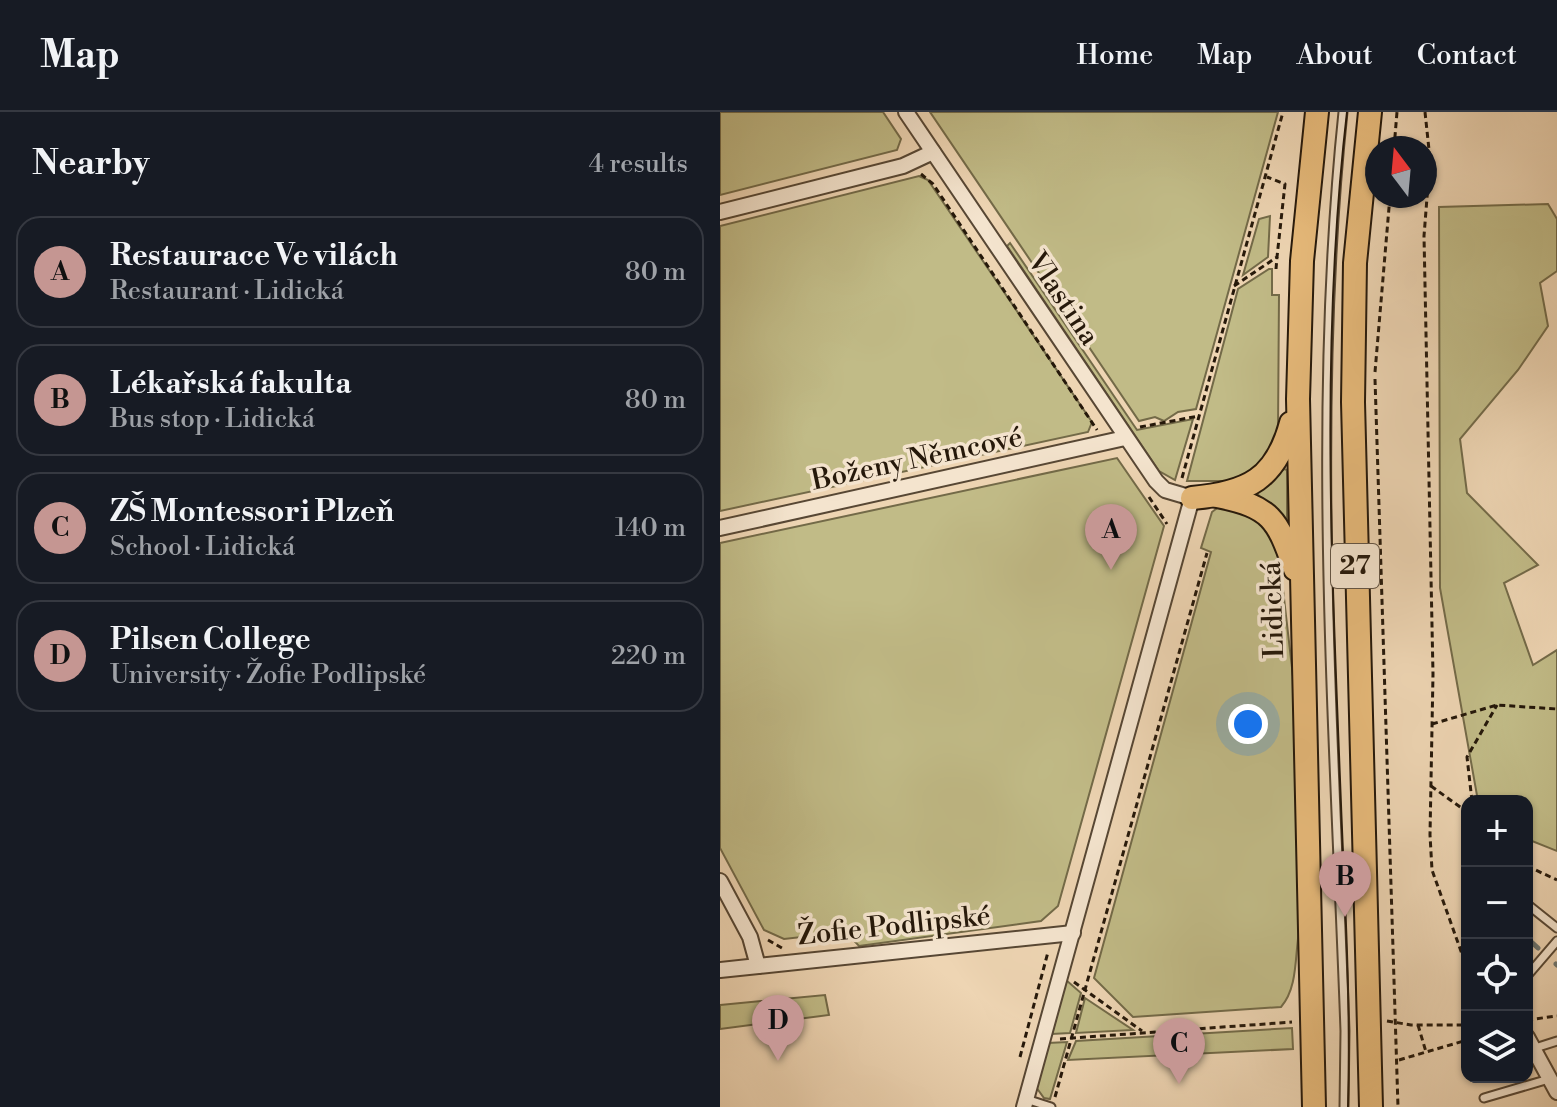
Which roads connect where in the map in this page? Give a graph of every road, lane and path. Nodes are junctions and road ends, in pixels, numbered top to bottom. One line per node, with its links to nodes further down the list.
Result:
1 (906, 112): 9 (street, Vlastina)
2 (1283, 112): 10 (path)
3 (1317, 112): 17 (main road, Lidická / 27)
4 (1343, 112): 73 (lane, Lidická)
5 (1370, 112): 74 (main road, 27)
6 (1397, 112): 8 (path)
7 (1425, 112): 31 (path)
8 (1395, 136)
9 (933, 152): 13 (street); 21 (street, Vlastina)
10 (1265, 176): 14 (path); 16 (path)
11 (933, 184): 20 (path)
12 (1389, 208): 53 (path)
13 (720, 212)
14 (1277, 257): 15 (path); 16 (path)
15 (1276, 269)
16 (1234, 286): 18 (path)
17 (1298, 399): 23 (main road); 28 (main road, Lidická / 27)
18 (1199, 416): 19 (path); 24 (path)
19 (1139, 428)
20 (1093, 434)
21 (1125, 438): 24 (street, Vlastina); 26 (street, Boženy Němcové)
22 (1143, 490): 25 (path)
23 (1216, 496): 24 (main road); 28 (main road)
24 (1184, 497): 40 (street)
25 (1168, 525)
26 (720, 528)
27 (1207, 553): 50 (path)
28 (1302, 588): 54 (main road, Lidická / 27)
29 (1497, 705): 30 (path); 31 (path); 33 (path)
30 (1557, 709)
31 (1432, 724): 32 (path)
32 (1431, 786): 34 (path); 45 (path)
33 (1471, 795)
34 (1461, 808)
35 (1529, 867): 36 (path)
36 (1557, 880)
37 (720, 881): 46 (street)
38 (1533, 909): 39 (lane)
39 (1557, 928)
40 (1073, 933): 42 (street, Žofie Podlipské); 49 (street)
41 (761, 934): 44 (path)
42 (1050, 935): 46 (street, Žofie Podlipské); 60 (path)
43 (1557, 941): 47 (lane)
44 (787, 950)
45 (1461, 954)
46 (758, 966): 48 (street, Žofie Podlipské)
47 (1533, 969)
48 (720, 970)
49 (1062, 972): 50 (path); 59 (street)
50 (1085, 991): 57 (path); 58 (path)
51 (1557, 1016): 52 (path)
52 (1533, 1019)
53 (1398, 1021): 55 (path); 66 (path)
54 (1314, 1022): 57 (path); 72 (main road, Lidická / 27)
55 (1418, 1025): 56 (path); 65 (path)
56 (1461, 1025)
57 (1144, 1032): 58 (path)
58 (1072, 1038): 59 (path); 71 (path)
59 (1043, 1040): 60 (path); 70 (street)
60 (1023, 1041): 67 (path)
61 (1557, 1041): 63 (lane)
62 (1461, 1042): 65 (path)
63 (1533, 1043)
64 (1533, 1050): 68 (street)
65 (1426, 1052): 66 (path)
66 (1399, 1060): 75 (path)
67 (1020, 1064)
68 (1553, 1085): 69 (lane)
69 (1484, 1098)
70 (1025, 1103): 71 (lane)
71 (1052, 1107)
72 (1314, 1107)
73 (1344, 1107)
74 (1371, 1107)
75 (1398, 1107)

